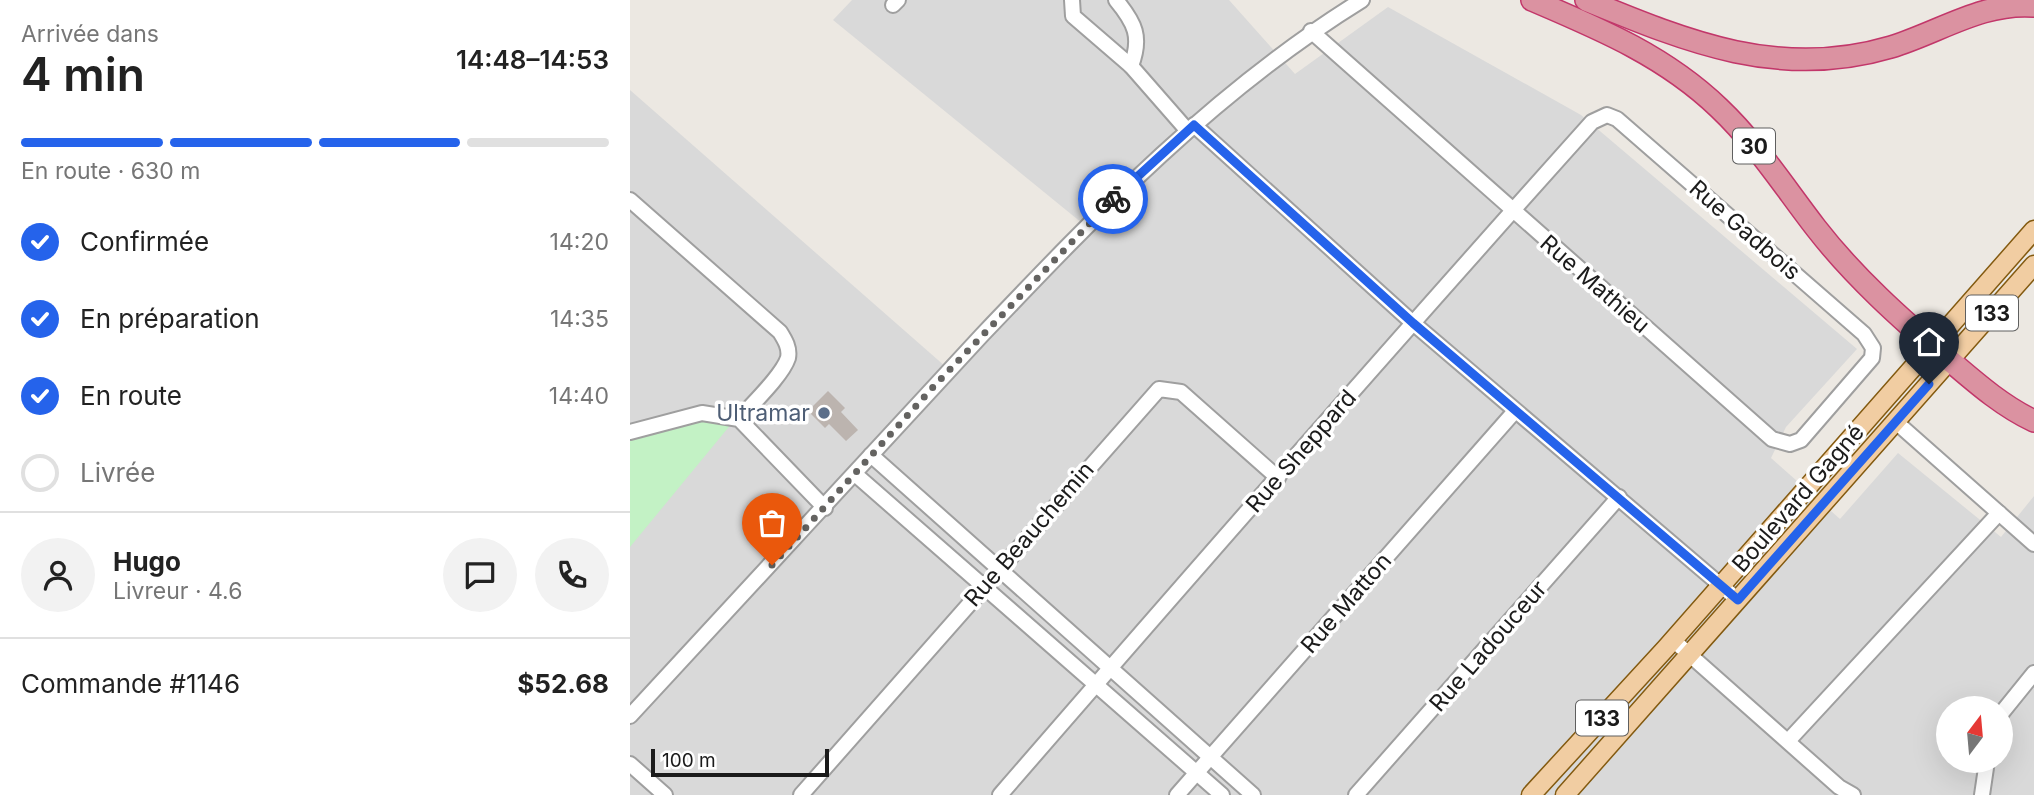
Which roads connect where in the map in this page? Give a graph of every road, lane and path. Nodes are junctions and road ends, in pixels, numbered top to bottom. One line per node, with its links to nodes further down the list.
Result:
1 (1072, 0): 8 (street)
2 (1116, 0): 8 (street)
3 (1362, 0): 7 (street)
4 (1532, 0): 16 (highway, 30)
5 (1586, 0): 6 (highway)
6 (2034, 6)
7 (1311, 31): 10 (street); 12 (street, Rue Mathieu)
8 (1131, 66): 10 (street)
9 (1608, 115): 12 (street, Rue Sheppard); 17 (street, Rue Gadbois)
10 (1191, 127): 15 (street); 24 (street)
11 (630, 200): 20 (street)
12 (1512, 212): 15 (street, Rue Sheppard); 17 (street, Rue Mathieu)
13 (2034, 230): 16 (main road, Boulevard Gagné / 133)
14 (2034, 265): 18 (main road, Boulevard Gagné / 133)
15 (1413, 323): 19 (street); 26 (street, Rue Sheppard)
16 (1932, 346): 18 (highway, 30); 33 (main road, Boulevard Gagné / 133)
17 (1873, 352)
18 (1949, 360): 21 (highway, 30); 22 (main road, Boulevard Gagné / 133)
19 (1515, 411): 27 (street); 43 (street, Rue Matton)
20 (739, 419): 23 (street); 28 (street)
21 (2034, 421)
22 (1896, 422): 29 (street); 34 (main road, Boulevard Gagné / 133)
23 (630, 432)
24 (872, 455): 25 (street); 31 (street)
25 (855, 474): 28 (street); 32 (street)
26 (1278, 478): 31 (street, Rue Beauchemin); 37 (street, Rue Sheppard)
27 (1619, 496): 33 (street); 53 (street, Rue Ladouceur)
28 (825, 508): 41 (street)
29 (1999, 513): 30 (street); 42 (street)
30 (2034, 544)
31 (998, 569): 32 (street, Rue Beauchemin); 37 (street)
32 (982, 586): 39 (street); 48 (street, Rue Beauchemin)
33 (1721, 586): 34 (street); 35 (main road, Boulevard Gagné / 133)
34 (1738, 600): 36 (main road, Boulevard Gagné / 133)
35 (1672, 640): 36 (street); 54 (main road, Boulevard Gagné / 133)
36 (1690, 655): 42 (street); 55 (main road, Boulevard Gagné / 133)
37 (1110, 669): 39 (street, Rue Sheppard); 43 (street)
38 (2034, 673): 40 (street)
39 (1095, 686): 45 (street); 49 (street, Rue Sheppard)
40 (2013, 699)
41 (630, 716)
42 (1789, 740): 56 (street)
43 (1209, 758): 45 (street, Rue Matton); 52 (street)
44 (630, 764): 47 (street)
45 (1196, 773): 50 (street, Rue Matton); 51 (street)
46 (1985, 774): 57 (street)
47 (665, 795)
48 (801, 795)
49 (1000, 795)
50 (1177, 795)
51 (1222, 795)
52 (1253, 795)
53 (1356, 795)
54 (1531, 795)
55 (1565, 795)
56 (1853, 795)
57 (1982, 795)

